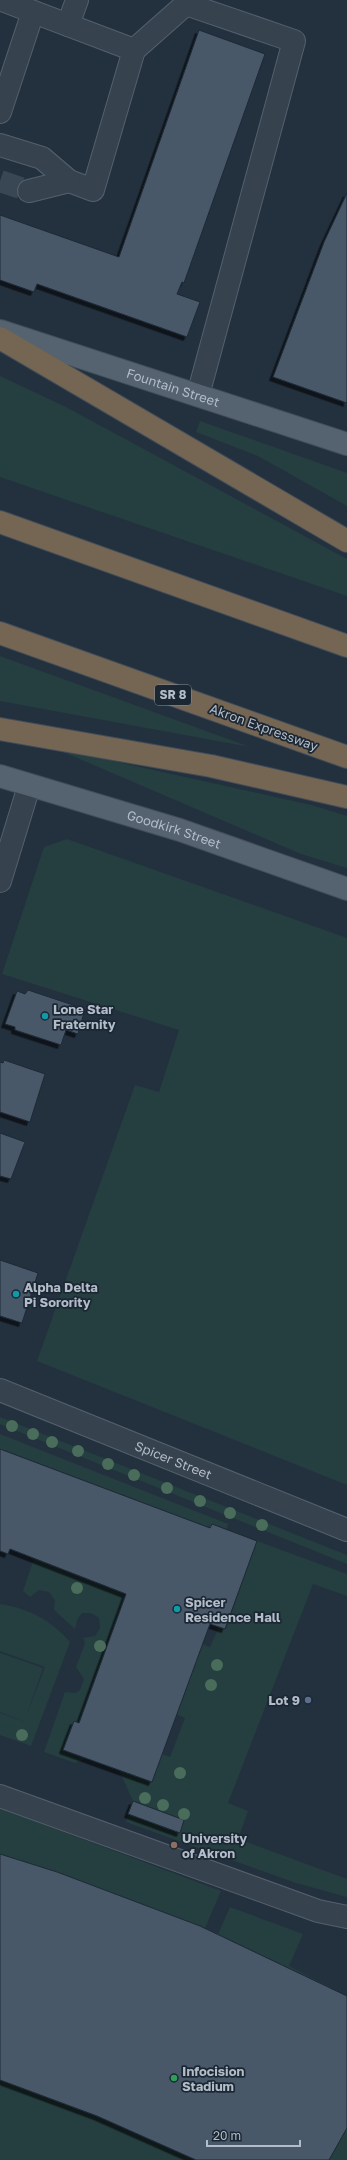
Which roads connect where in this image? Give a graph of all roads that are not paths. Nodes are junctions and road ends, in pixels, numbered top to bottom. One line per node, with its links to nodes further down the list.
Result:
1 (2, 0): 3 (street)
2 (77, 0): 4 (street)
3 (33, 12): 4 (street); 6 (street)
4 (68, 25): 5 (street)
5 (134, 50): 8 (street); 12 (street)
6 (0, 112)
7 (0, 145): 8 (street)
8 (69, 182): 9 (street)
9 (29, 191)
10 (0, 331): 12 (main road, Fountain Street)
11 (0, 338): 15 (highway)
12 (198, 395): 13 (main road, Fountain Street)
13 (347, 444)
14 (0, 522): 17 (highway)
15 (347, 541)
16 (0, 633): 19 (highway, Akron Expressway / SR 8)
17 (347, 646)
18 (0, 729): 22 (highway)
19 (347, 756)
20 (0, 776): 21 (main road, Goodkirk Street)
21 (29, 786): 23 (street); 24 (main road, Goodkirk Street)
22 (347, 797)
23 (0, 879)
24 (347, 889)
25 (0, 1390): 26 (street, Spicer Street)
26 (347, 1530)
27 (0, 1796): 28 (street)
28 (347, 1917)

